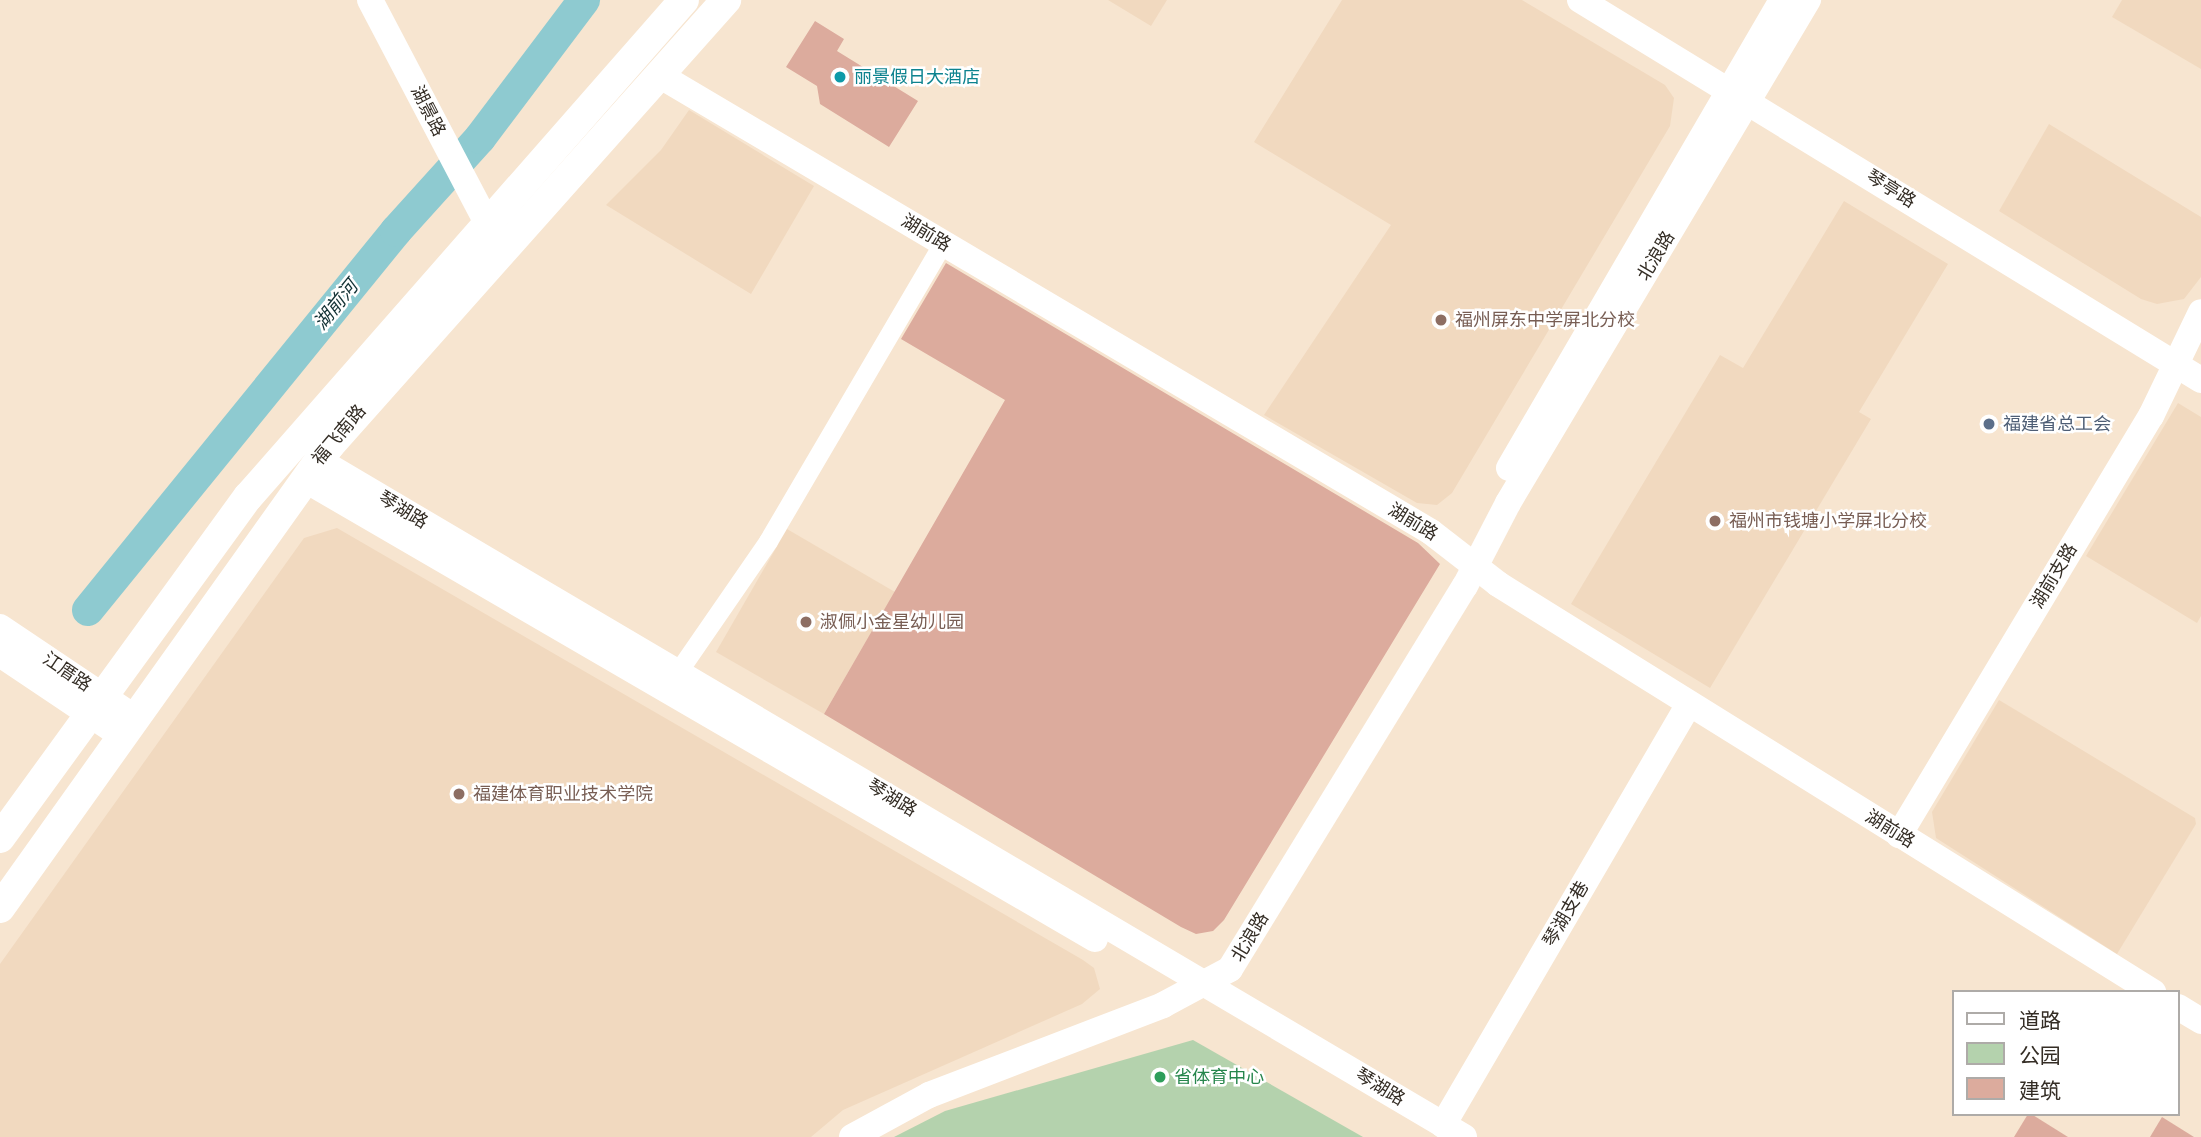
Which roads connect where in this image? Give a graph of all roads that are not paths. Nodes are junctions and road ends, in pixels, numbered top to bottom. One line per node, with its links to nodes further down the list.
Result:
1 (370, 0): 9 (street, 湖景路)
2 (684, 0): 9 (main road, 福飞南路)
3 (726, 0): 7 (main road, 福飞南路)
4 (1580, 0): 8 (street, 琴亭路)
5 (1782, 0): 8 (street, 北浪路)
6 (1808, 0): 8 (street, 北浪路)
7 (659, 75): 10 (street, 湖前路); 14 (main road, 福飞南路)
8 (1738, 95): 12 (street, 琴亭路); 15 (street, 北浪路)
9 (486, 222): 20 (main road, 福飞南路)
10 (943, 243): 15 (street, 湖前路); 18 (street)
11 (2201, 312): 12 (street, 湖前支路)
12 (2175, 364): 13 (street, 琴亭路); 22 (street, 湖前支路)
13 (2201, 380)
14 (311, 469): 18 (street, 琴湖路); 21 (main road, 福飞南路); 25 (street)
15 (1469, 569): 19 (street, 湖前路); 25 (street, 北浪路)
16 (0, 627): 20 (street, 江厝路)
17 (0, 654): 20 (street, 江厝路)
18 (677, 673): 25 (street, 琴湖路)
19 (1689, 704): 22 (street, 湖前路); 29 (street, 琴湖支巷)
20 (97, 706): 21 (street, 江厝路); 23 (main road, 福飞南路)
21 (128, 727): 24 (main road, 福飞南路)
22 (1899, 835): 26 (street, 湖前路)
23 (0, 838)
24 (0, 908)
25 (1198, 989): 29 (street, 琴湖路); 30 (street, 北浪路)
26 (2150, 990)
27 (2180, 1008): 28 (street)
28 (2201, 1021)
29 (1446, 1133)
30 (852, 1137)

